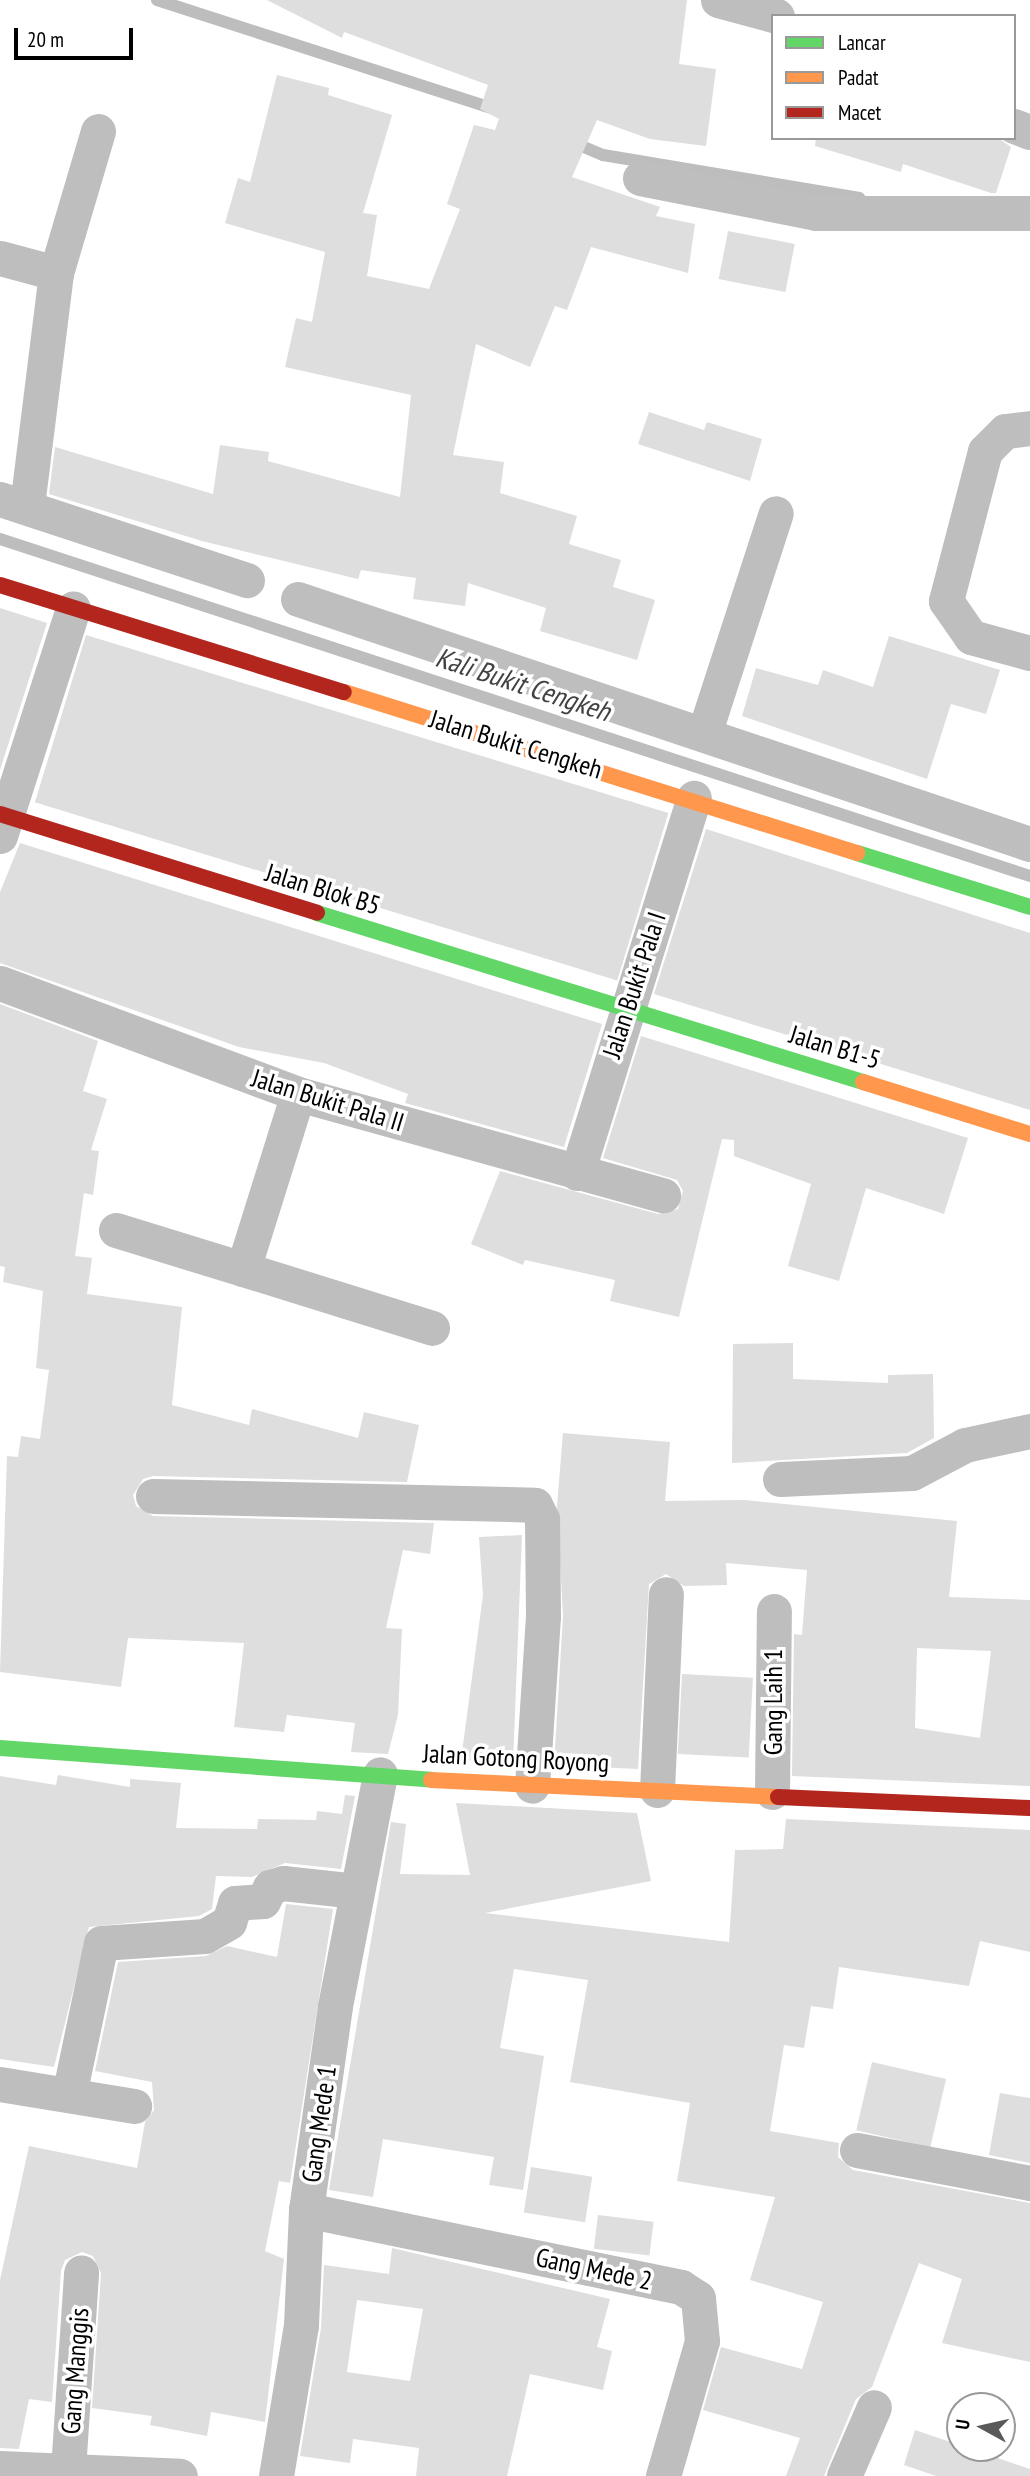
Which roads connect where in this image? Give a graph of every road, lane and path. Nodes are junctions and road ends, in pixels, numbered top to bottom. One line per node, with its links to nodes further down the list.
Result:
1 (718, 0): 2 (street)
2 (771, 14)
3 (98, 131): 7 (street)
4 (640, 178): 5 (street)
5 (1030, 213)
6 (0, 258): 7 (street)
7 (56, 273): 9 (street)
8 (1030, 428): 15 (street)
9 (13, 503): 11 (street)
10 (776, 513): 16 (street)
11 (247, 580)
12 (0, 585): 14 (street, Jalan Bukit Cengkeh)
13 (298, 598): 16 (street)
14 (73, 608): 17 (street, Jalan Bukit Cengkeh); 18 (street)
15 (1030, 653)
16 (704, 734): 19 (street)
17 (694, 798): 20 (street, Jalan Bukit Cengkeh); 22 (street, Jalan Bukit Pala I)
18 (2, 822): 22 (street, Jalan Blok B5)
19 (1030, 844)
20 (1030, 907)
21 (0, 983): 23 (street, Jalan Bukit Pala II)
22 (625, 1010): 24 (street, Jalan B1-5); 25 (street, Jalan Bukit Pala I)
23 (298, 1094): 25 (street, Jalan Bukit Pala II); 28 (street)
24 (1030, 1134)
25 (577, 1173): 26 (street, Jalan Bukit Pala II)
26 (663, 1195)
27 (116, 1230): 28 (street)
28 (243, 1269): 29 (street)
29 (432, 1328)
30 (1030, 1432): 31 (street)
31 (780, 1479)
32 (153, 1496): 37 (street)
33 (666, 1594): 38 (street)
34 (774, 1611): 39 (street, Gang Laih 1)
35 (0, 1748): 36 (street, Jalan Gotong Royong)
36 (380, 1774): 37 (street, Jalan Gotong Royong); 41 (street, Gang Mede 1)
37 (532, 1786): 38 (street, Jalan Gotong Royong)
38 (657, 1790): 39 (street, Jalan Gotong Royong)
39 (772, 1792): 40 (street, Jalan Gotong Royong)
40 (1030, 1808)
41 (357, 1891): 43 (street); 47 (street, Gang Mede 1)
42 (0, 2084): 43 (street)
43 (69, 2095): 44 (street)
44 (134, 2106)
45 (858, 2150): 46 (street)
46 (1030, 2183)
47 (306, 2210): 53 (street, Gang Mede 1); 54 (street, Gang Mede 2)
48 (81, 2273): 51 (street, Gang Manggis)
49 (874, 2407): 55 (street)
50 (0, 2468): 51 (street)
51 (48, 2471): 52 (street)
52 (180, 2476)
53 (276, 2476)
54 (663, 2476)
55 (844, 2476)

